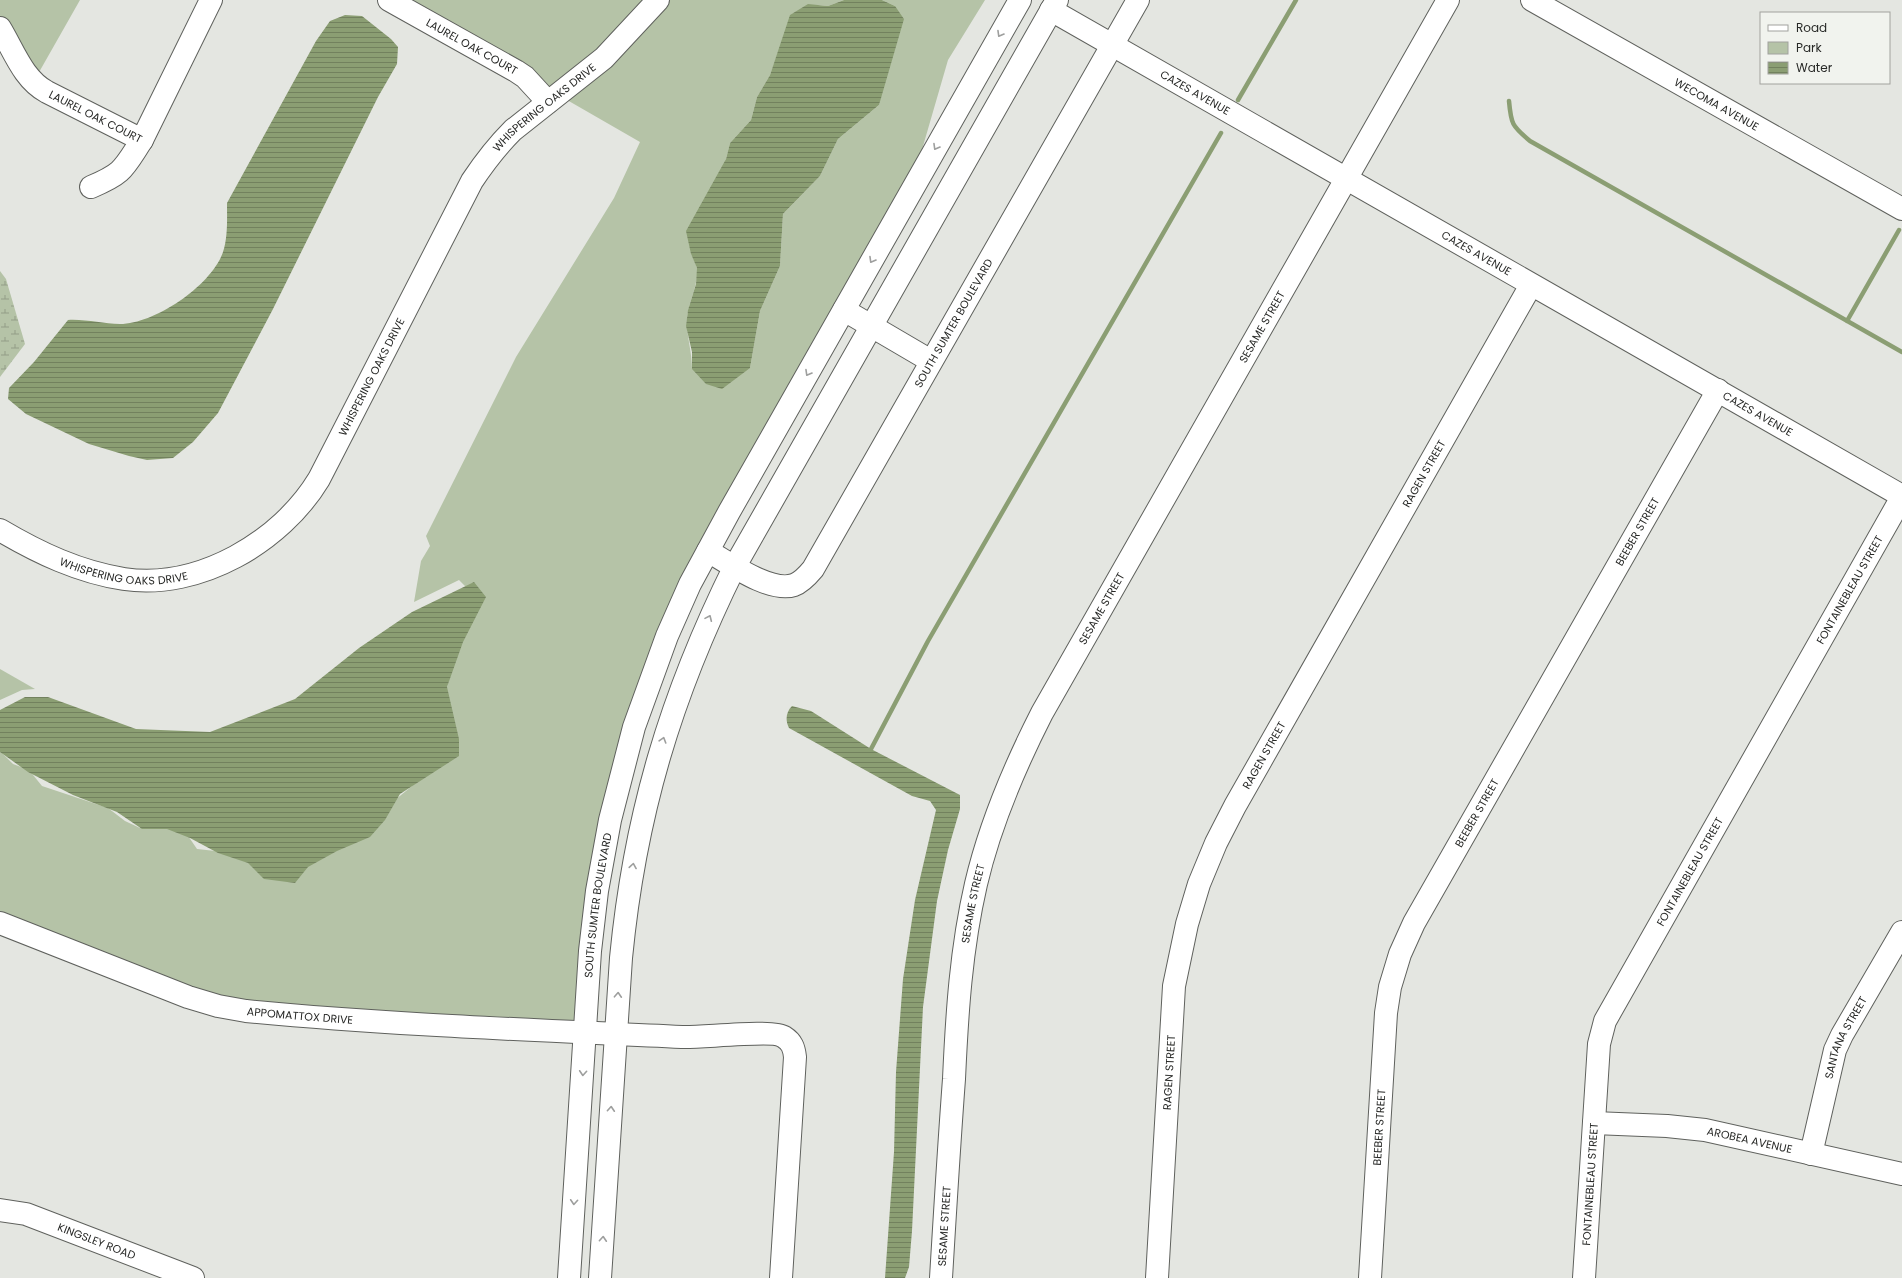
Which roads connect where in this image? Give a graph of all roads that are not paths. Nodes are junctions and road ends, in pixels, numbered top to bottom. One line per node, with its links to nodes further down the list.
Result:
1 (211, 0): 12 (street, LAUREL OAK COURT)
2 (389, 0): 11 (street, LAUREL OAK COURT)
3 (658, 0): 11 (street, WHISPERING OAKS DRIVE)
4 (1020, 0): 17 (street, SOUTH SUMTER BOULEVARD, one-way to 17)
5 (1138, 0): 10 (street, SOUTH SUMTER BOULEVARD)
6 (1448, 0): 13 (street, SESAME STREET)
7 (1532, 0): 15 (street, WECOMA AVENUE)
8 (1054, 5): 10 (street, CAZES AVENUE); 18 (street)
9 (0, 28): 12 (street, LAUREL OAK COURT)
10 (1112, 46): 13 (street, CAZES AVENUE); 19 (street, SOUTH SUMTER BOULEVARD)
11 (548, 102): 22 (street, WHISPERING OAKS DRIVE)
12 (142, 140): 14 (street)
13 (1345, 179): 16 (street, CAZES AVENUE); 37 (street, SESAME STREET)
14 (90, 187)
15 (1902, 209)
16 (1531, 285): 20 (street, CAZES AVENUE); 38 (street, RAGEN STREET)
17 (844, 310): 18 (street); 23 (street, SOUTH SUMTER BOULEVARD, one-way to 23)
18 (871, 326): 19 (street); 24 (street)
19 (931, 361): 24 (street, SOUTH SUMTER BOULEVARD)
20 (1718, 390): 21 (street, CAZES AVENUE); 39 (street, BEEBER STREET)
21 (1902, 496): 29 (street, FONTAINEBLEAU STREET)
22 (0, 530)
23 (708, 551): 24 (street, SOUTH SUMTER BOULEVARD); 27 (street, SOUTH SUMTER BOULEVARD)
24 (735, 566): 28 (street, one-way to 24)
25 (0, 923): 27 (street, APPOMATTOX DRIVE)
26 (1902, 932): 30 (street, SANTANA STREET)
27 (585, 1034): 28 (street, APPOMATTOX DRIVE); 34 (street, SOUTH SUMTER BOULEVARD, one-way to 34)
28 (616, 1034): 35 (street, one-way to 28); 36 (street, APPOMATTOX DRIVE)
29 (1594, 1123): 30 (street, AROBEA AVENUE); 40 (street, FONTAINEBLEAU STREET)
30 (1811, 1154): 31 (street, AROBEA AVENUE)
31 (1902, 1174)
32 (0, 1210): 33 (street, KINGSLEY ROAD)
33 (193, 1278)
34 (569, 1278)
35 (600, 1278)
36 (781, 1278)
37 (941, 1278)
38 (1157, 1278)
39 (1370, 1278)
40 (1584, 1278)

